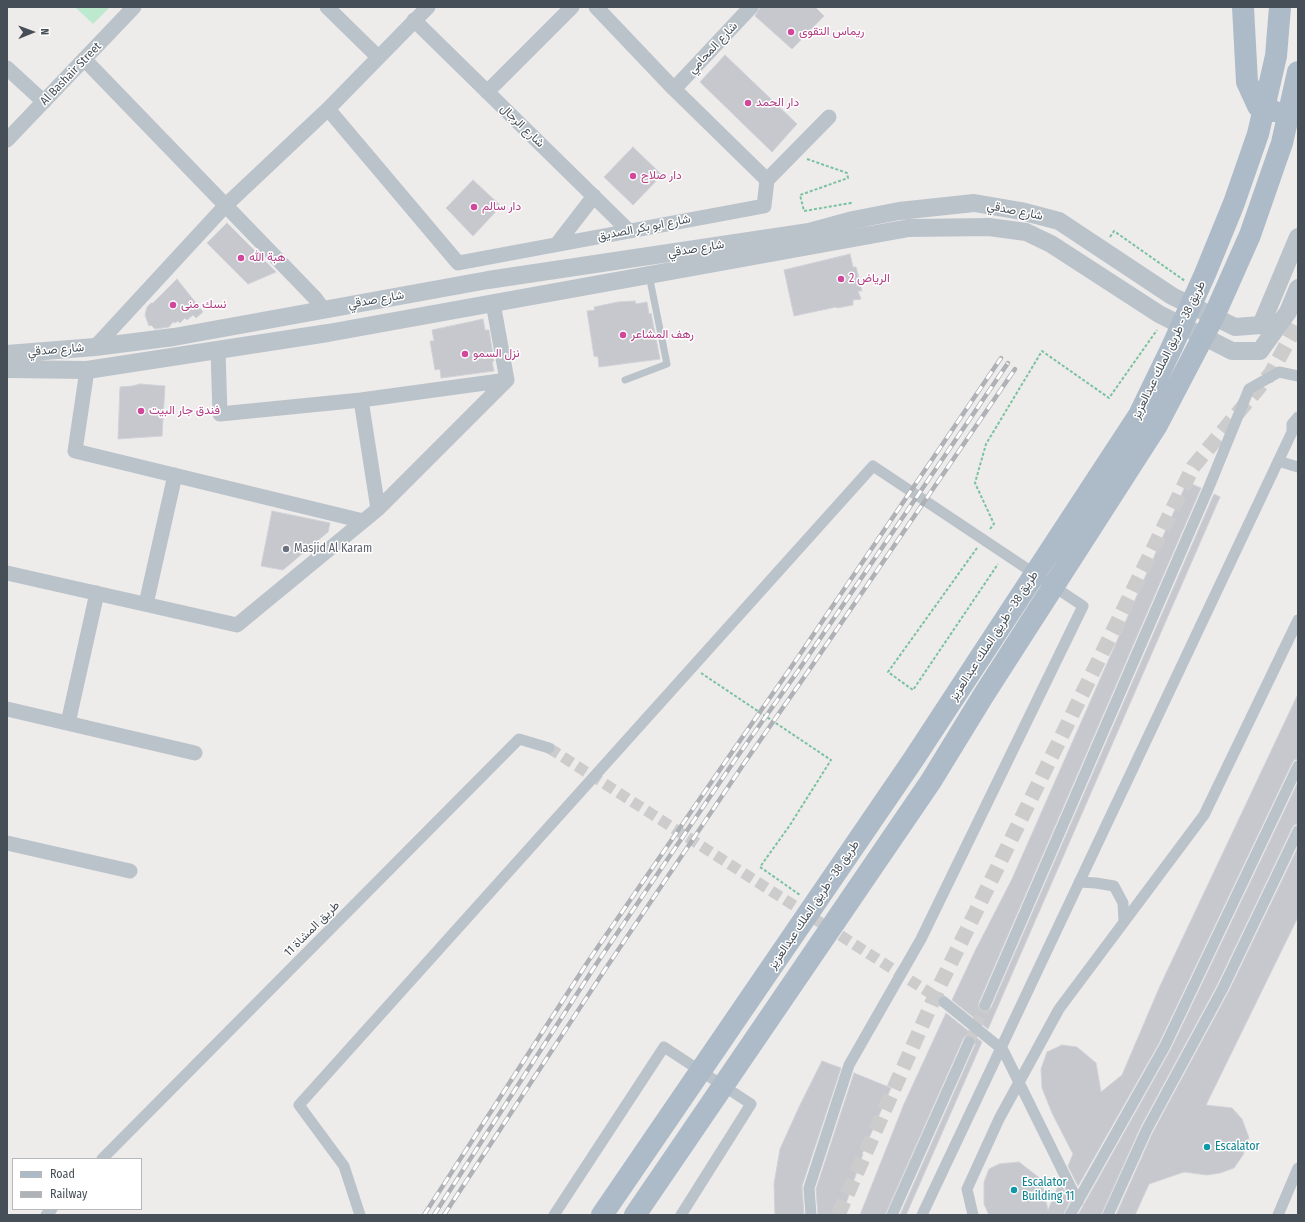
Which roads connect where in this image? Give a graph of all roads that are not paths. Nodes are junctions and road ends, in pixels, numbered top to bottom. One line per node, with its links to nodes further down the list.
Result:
1 (134, 7): 11 (street, Al Bashair Street)
2 (328, 7): 10 (street)
3 (428, 7): 9 (street)
4 (572, 7): 15 (street)
5 (596, 7): 14 (street)
6 (752, 7): 14 (street, شارع المحامي)
7 (1243, 7): 19 (main road)
8 (1280, 7): 45 (main road, طريق 38 - طريق الملك عبدالعزيز)
9 (414, 20): 10 (street); 15 (street, شارع الرجال)
10 (378, 57): 17 (street)
11 (84, 59): 16 (street, Al Bashair Street); 23 (street)
12 (7, 68): 16 (street)
13 (1298, 72): 45 (main road, طريق 38 - طريق الملك عبدالعزيز)
14 (674, 89): 21 (street)
15 (487, 92): 22 (street, شارع الرجال)
16 (44, 102): 20 (street, Al Bashair Street)
17 (328, 109): 23 (street); 27 (street, شارع ابو بكر الصديق)
18 (829, 117): 21 (street)
19 (1298, 122)
20 (7, 140)
21 (767, 180): 25 (street, شارع ابو بكر الصديق)
22 (594, 196): 25 (street, شارع الرجال); 27 (street)
23 (226, 205): 32 (street); 35 (street)
24 (855, 229): 28 (street, شارع صدقي); 29 (street, شارع صدقي); 33 (street, شارع صدقي); 33 (street, شارع صدقي)
25 (629, 231): 27 (street, شارع ابو بكر الصديق)
26 (1298, 237): 33 (street, شارع صدقي)
27 (557, 244)
28 (649, 275): 31 (street, شارع صدقي); 42 (lane)
29 (488, 280): 31 (street); 32 (street, شارع صدقي)
30 (1298, 288): 33 (street, شارع صدقي)
31 (493, 303): 34 (street, شارع صدقي); 41 (street)
32 (324, 310): 34 (street); 35 (street, شارع صدقي)
33 (1266, 331)
34 (328, 333): 36 (street, شارع صدقي)
35 (95, 347): 37 (street, شارع صدقي)
36 (218, 350): 39 (street, شارع صدقي); 43 (street)
37 (7, 354)
38 (7, 369): 39 (street, شارع صدقي)
39 (87, 370): 50 (street)
40 (1298, 376): 68 (street)
41 (507, 380): 43 (street); 51 (street)
42 (625, 380)
43 (361, 400): 51 (street)
44 (1298, 417): 47 (street)
45 (1148, 420): 75 (main road, طريق 38 - طريق الملك عبدالعزيز); 76 (main road, طريق 38 - طريق الملك عبدالعزيز)
46 (1298, 428): 47 (street)
47 (1290, 436): 48 (street)
48 (1278, 461): 49 (street); 65 (street)
49 (1298, 467)
50 (175, 476): 52 (street); 55 (street)
51 (378, 509): 52 (street)
52 (363, 521): 55 (street)
53 (7, 573): 54 (street)
54 (97, 593): 55 (street); 58 (street)
55 (146, 604)
56 (1298, 620): 66 (street)
57 (7, 709): 58 (street)
58 (68, 723): 60 (street)
59 (549, 748): 70 (street, طريق المشاة 11)
60 (195, 753)
61 (1298, 766): 72 (street)
62 (1298, 832): 83 (street)
63 (7, 843): 64 (street)
64 (130, 871)
65 (1079, 882): 66 (street); 80 (street)
66 (1124, 922): 81 (street)
67 (944, 1002): 72 (street)
68 (985, 1004)
69 (969, 1042): 79 (street)
70 (103, 1158)
71 (1298, 1168): 84 (street)
72 (1078, 1202): 82 (street)
73 (360, 1215): 78 (street)
74 (554, 1215): 77 (street)
75 (602, 1215)
76 (635, 1215)
77 (681, 1215)
78 (811, 1215)
79 (892, 1215)
80 (922, 1215)
81 (973, 1215)
82 (1070, 1215)
83 (1108, 1215)
84 (1278, 1215)

